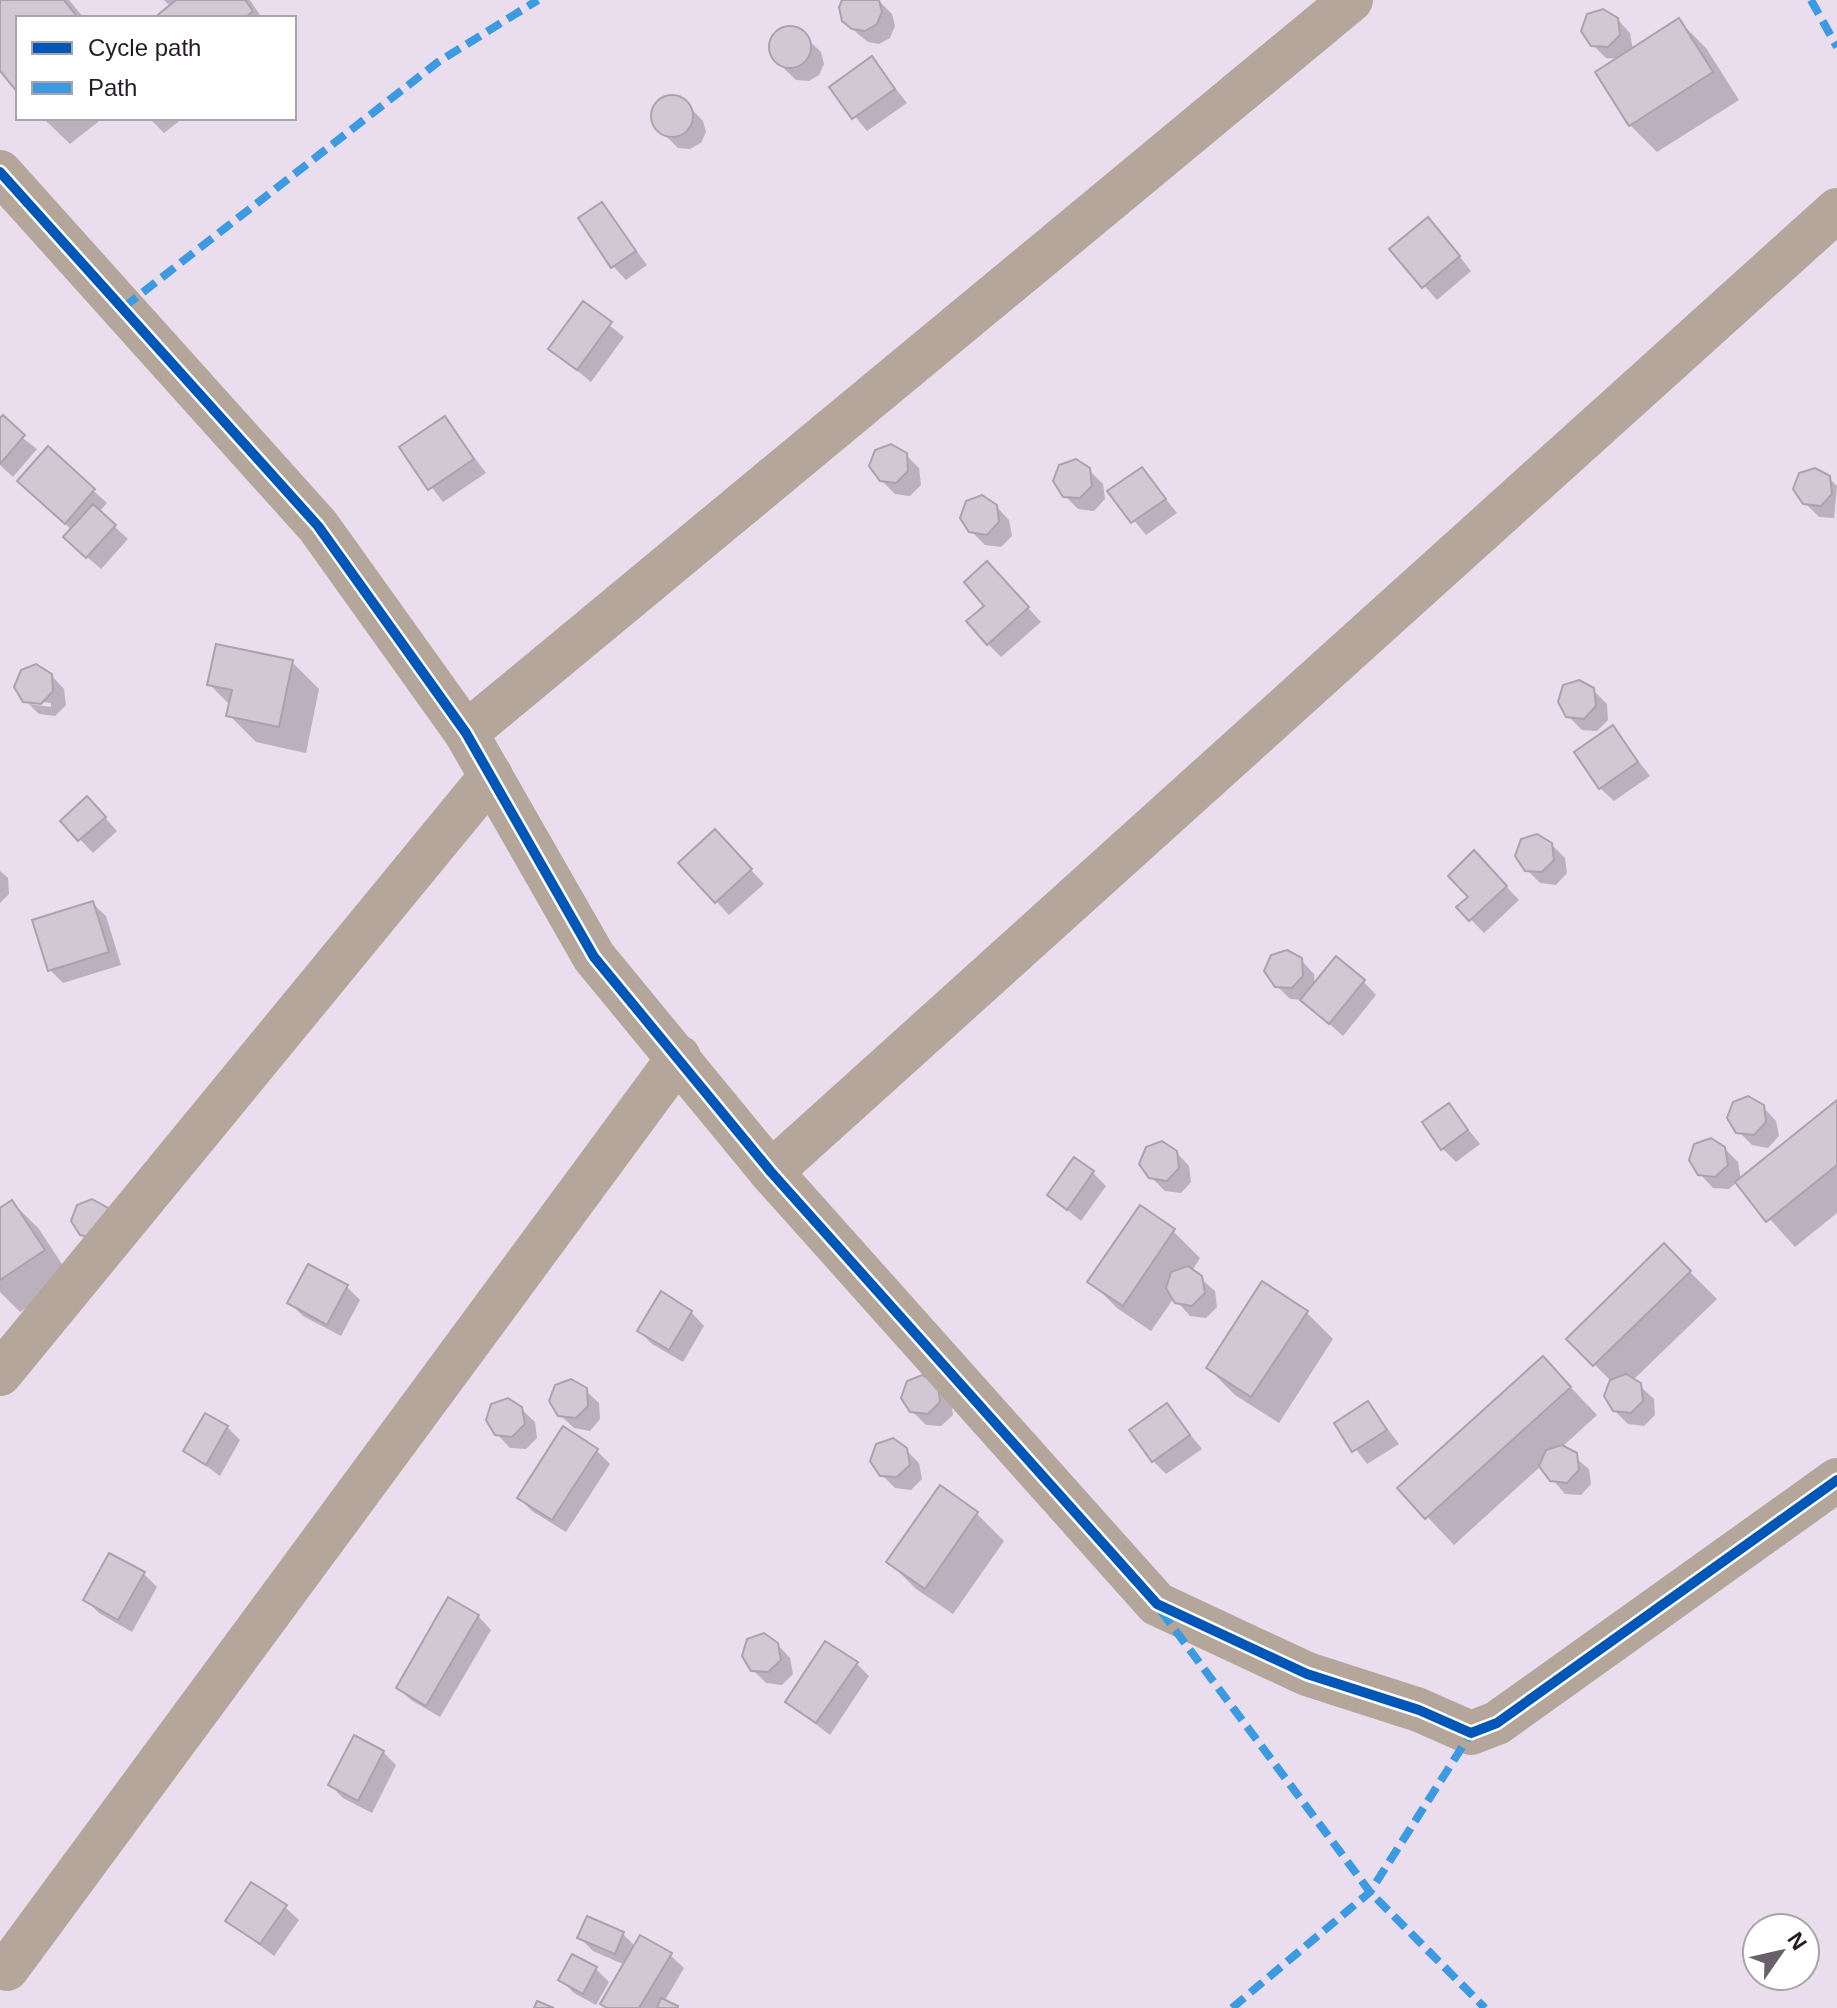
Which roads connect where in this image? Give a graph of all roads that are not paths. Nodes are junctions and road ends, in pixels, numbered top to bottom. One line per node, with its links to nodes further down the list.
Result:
1 (1351, 0): 4 (street)
2 (0, 172): 4 (street)
3 (1837, 210): 7 (street)
4 (466, 733): 5 (street)
5 (491, 776): 6 (street); 8 (street)
6 (679, 1057): 7 (street); 10 (street)
7 (771, 1172): 9 (street)
8 (0, 1374)
9 (1837, 1480)
10 (7, 1969)

